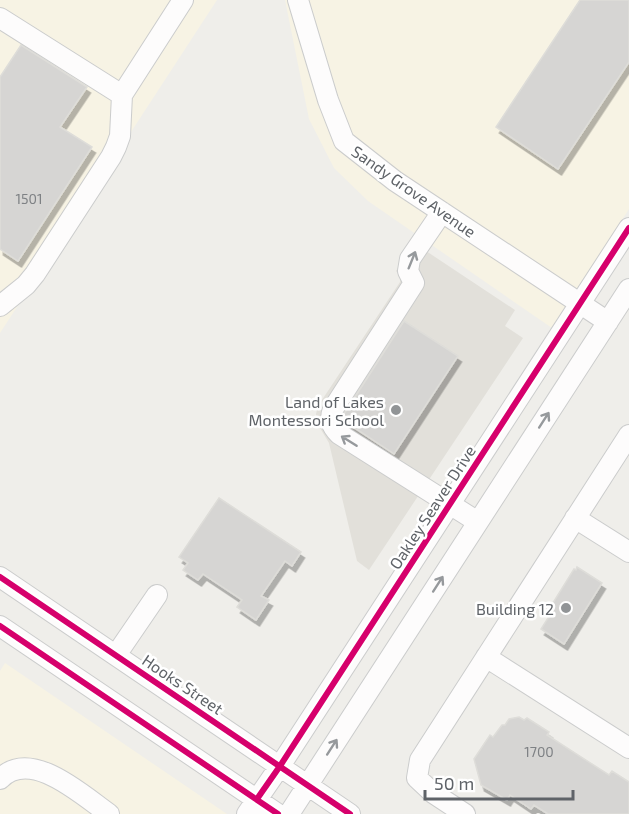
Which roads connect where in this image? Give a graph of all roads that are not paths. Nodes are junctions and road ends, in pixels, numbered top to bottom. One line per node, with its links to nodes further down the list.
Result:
1 (183, 0): 4 (street)
2 (298, 0): 5 (street, Sandy Grove Avenue)
3 (0, 18): 4 (street)
4 (122, 95): 9 (street)
5 (442, 212): 8 (street, Sandy Grove Avenue); 12 (street, one-way to 5)
6 (629, 228): 8 (street, Oakley Seaver Drive)
7 (629, 289): 10 (street)
8 (580, 304): 10 (street, Sandy Grove Avenue); 12 (street, Oakley Seaver Drive)
9 (0, 306)
10 (608, 322): 14 (street, one-way to 10)
11 (629, 435): 13 (street)
12 (450, 504): 14 (street); 22 (street, Oakley Seaver Drive)
13 (575, 518): 15 (street); 20 (street)
14 (478, 522): 24 (street, one-way to 14)
15 (629, 552)
16 (0, 577): 19 (street, Hooks Street)
17 (157, 595): 19 (street)
18 (0, 626): 26 (street)
19 (116, 655): 22 (street, Hooks Street)
20 (486, 657): 21 (street); 31 (street)
21 (629, 747)
22 (280, 766): 24 (street, Hooks Street); 26 (street, Oakley Seaver Drive)
23 (0, 779): 25 (street)
24 (308, 785): 29 (street); 30 (street, Hooks Street)
25 (86, 807): 27 (street)
26 (252, 807): 28 (street)
27 (109, 814)
28 (278, 814)
29 (289, 814)
30 (350, 814)
31 (465, 814)

